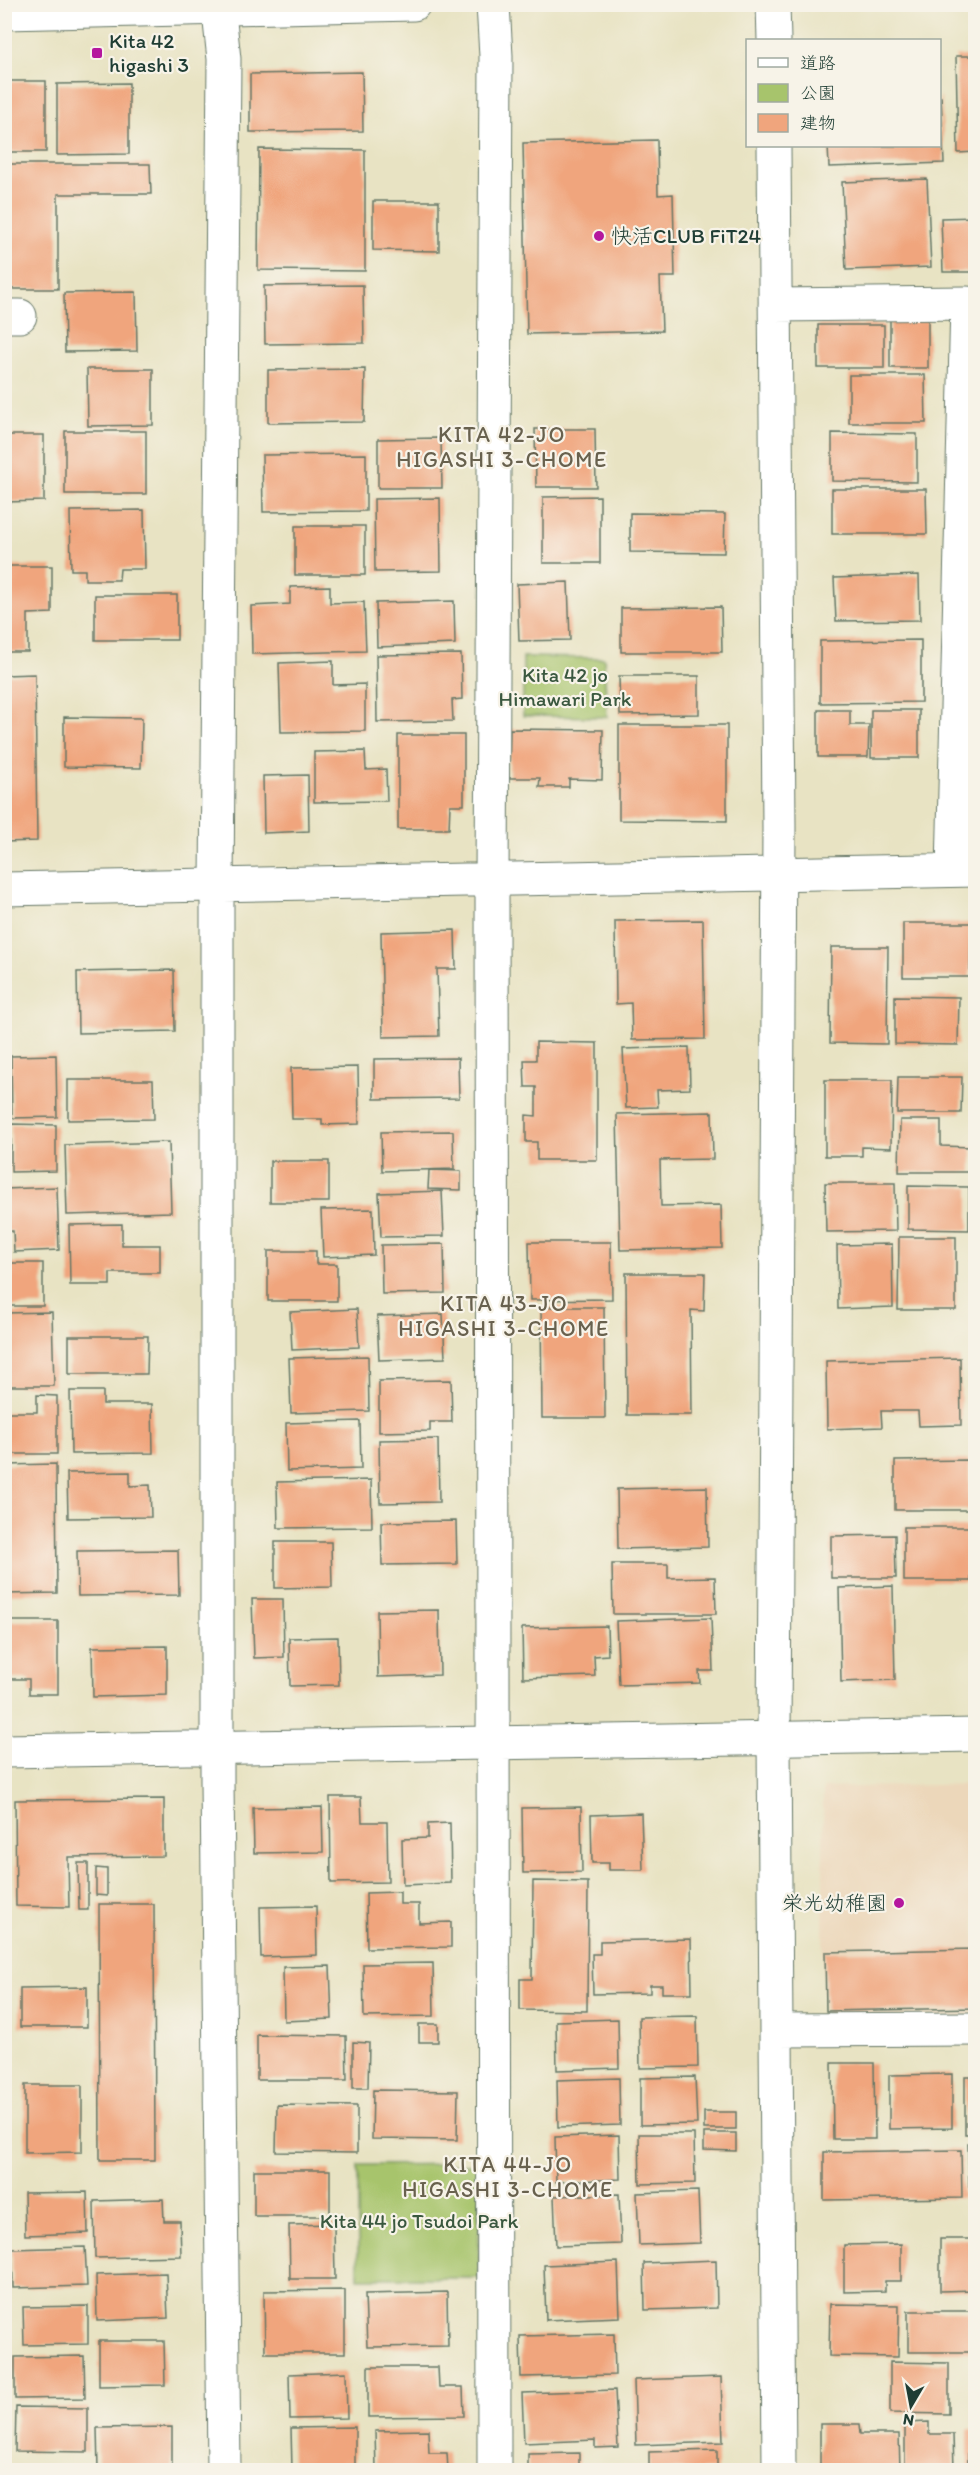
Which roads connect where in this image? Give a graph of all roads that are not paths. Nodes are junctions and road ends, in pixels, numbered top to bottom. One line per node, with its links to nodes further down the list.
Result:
1 (414, 4): 4 (street)
2 (493, 4): 11 (street)
3 (773, 4): 6 (street)
4 (218, 7): 5 (street); 12 (street)
5 (4, 13)
6 (774, 39)
7 (774, 147): 8 (street)
8 (775, 305): 9 (street); 10 (street)
9 (964, 870): 10 (street)
10 (779, 874): 11 (street); 15 (street)
11 (492, 880): 12 (street); 16 (street)
12 (217, 885): 13 (street); 17 (street)
13 (4, 889)
14 (975, 1735): 15 (street)
15 (774, 1738): 16 (street); 20 (street)
16 (494, 1743): 17 (street); 22 (street)
17 (217, 1748): 18 (street); 21 (street)
18 (4, 1751)
19 (975, 2029): 20 (street)
20 (777, 2030): 23 (street)
21 (224, 2470)
22 (494, 2470)
23 (779, 2470)

